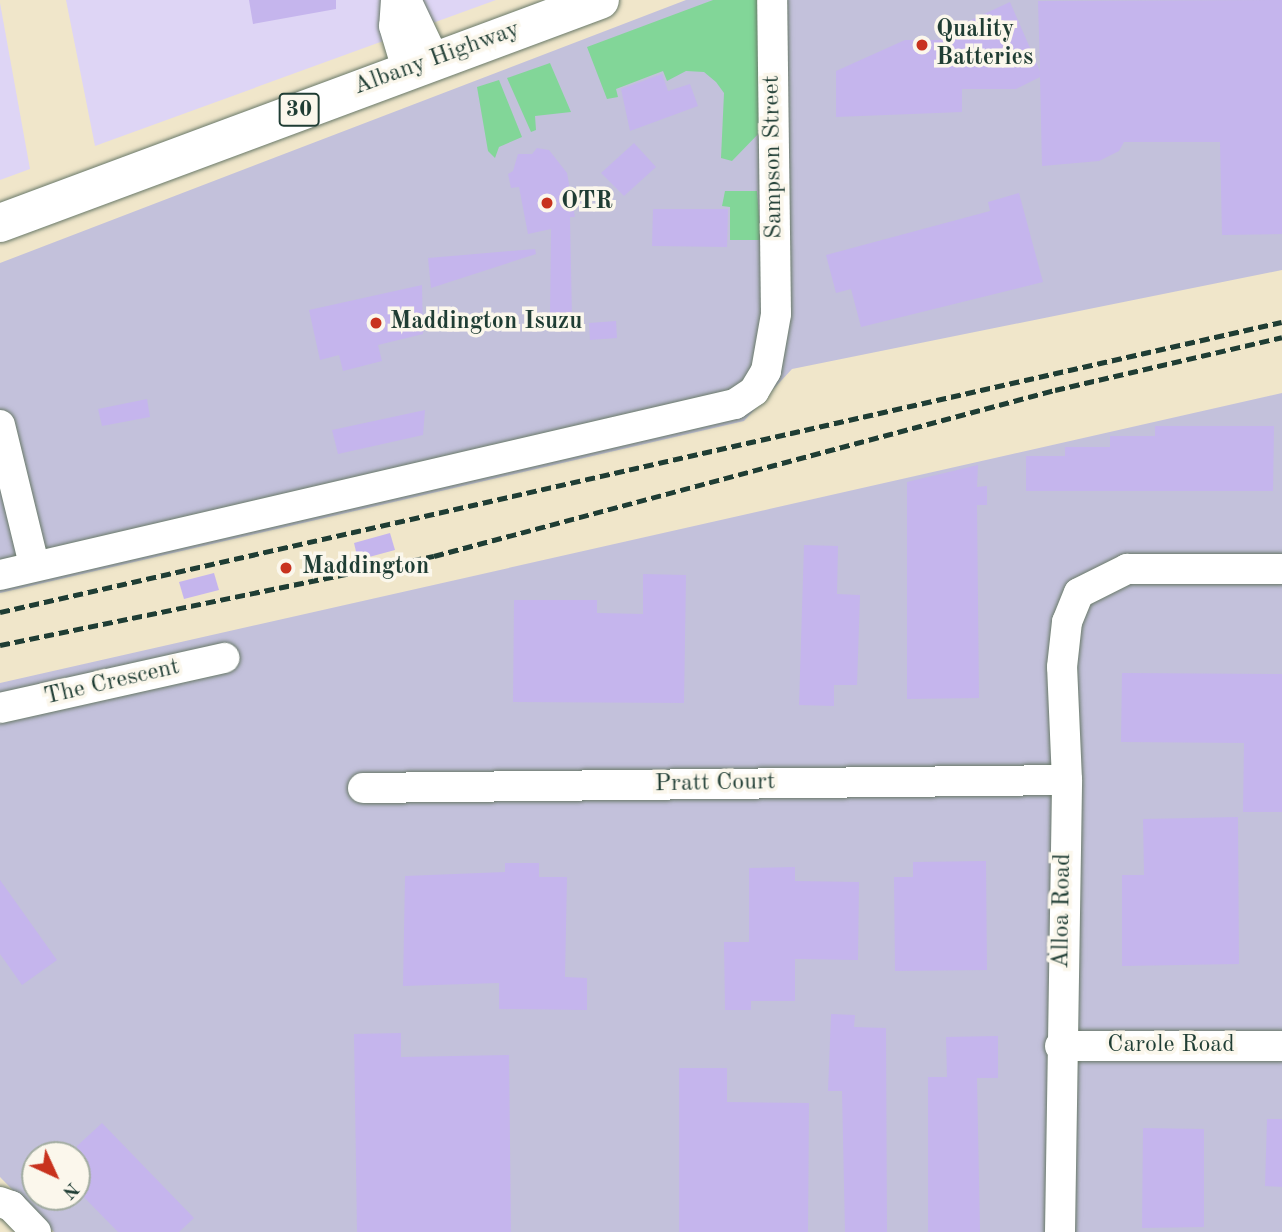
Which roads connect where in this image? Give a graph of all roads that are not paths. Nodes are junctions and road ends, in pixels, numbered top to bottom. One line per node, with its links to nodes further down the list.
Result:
1 (397, 0): 5 (street)
2 (406, 0): 5 (street)
3 (600, 0): 5 (highway, Albany Highway / 30)
4 (772, 0): 8 (street, Sampson Street)
5 (421, 64): 6 (highway, Albany Highway / 30)
6 (0, 223)
7 (0, 425): 8 (street)
8 (34, 565): 10 (street, Sampson Street)
9 (1282, 569): 13 (street, Alloa Road)
10 (0, 575)
11 (224, 658): 12 (street, The Crescent)
12 (0, 708)
13 (1067, 780): 14 (street, Pratt Court); 15 (street, Alloa Road)
14 (363, 788)
15 (1060, 1046): 16 (street, Carole Road); 19 (street, Alloa Road)
16 (1282, 1046)
17 (0, 1202): 18 (street)
18 (37, 1232)
19 (1060, 1232)

